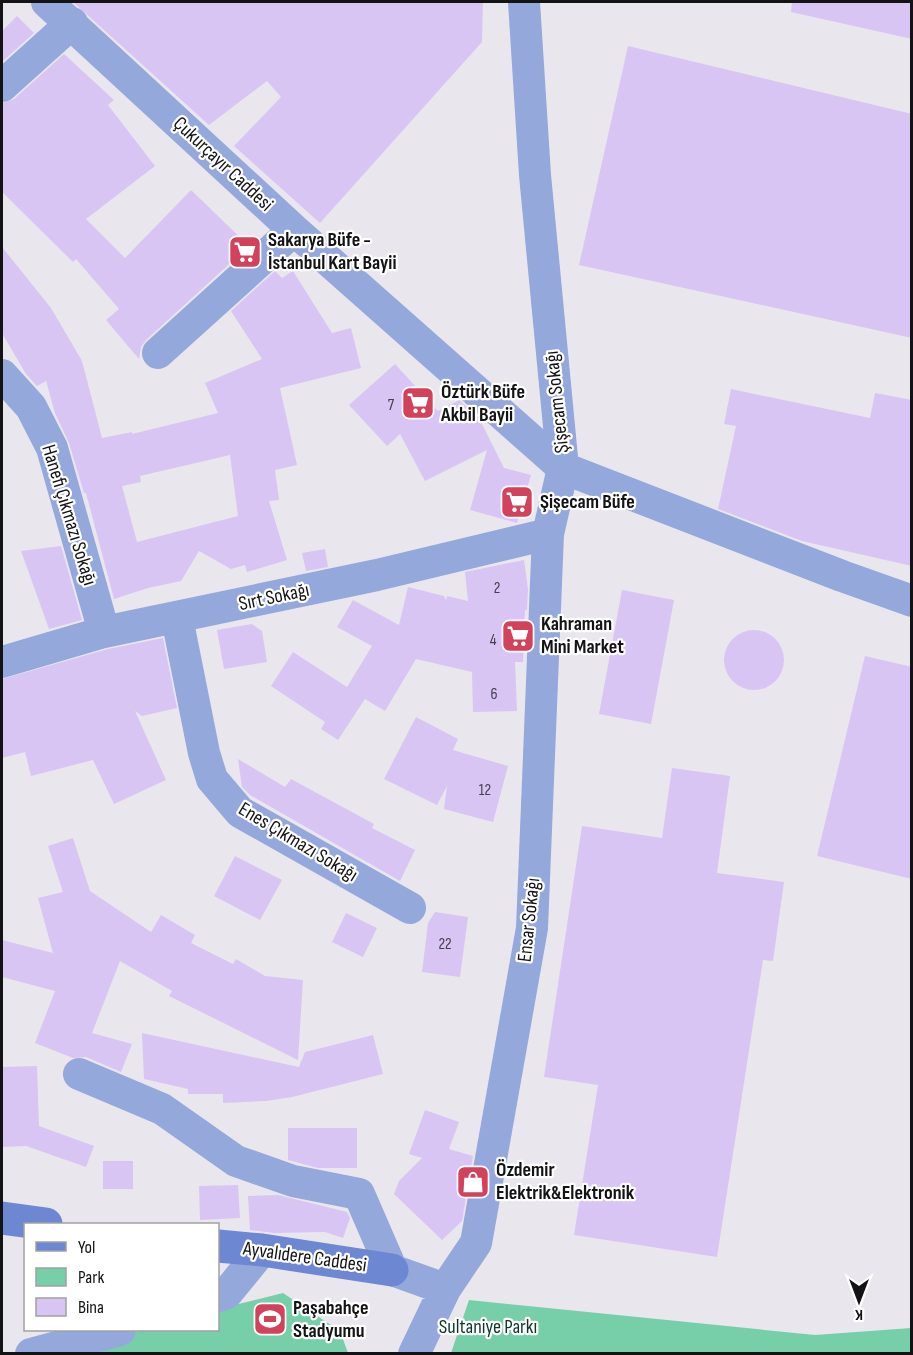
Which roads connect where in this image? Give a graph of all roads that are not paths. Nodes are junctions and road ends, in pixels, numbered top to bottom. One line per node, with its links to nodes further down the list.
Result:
1 (47, 2): 3 (street, Çukurçayır Caddesi)
2 (524, 2): 8 (street, Şişecam Sokağı)
3 (72, 23): 4 (street); 5 (street, Çukurçayır Caddesi)
4 (2, 86)
5 (294, 230): 6 (street); 8 (street, Çukurçayır Caddesi)
6 (158, 353)
7 (2, 375): 12 (street, Hanefi Çıkmazı Sokağı)
8 (563, 468): 9 (street, Ensar Sokağı); 10 (street, Şişecam Sokağı)
9 (548, 534): 11 (street, Sırt Sokağı); 21 (street, Ensar Sokağı)
10 (912, 600)
11 (177, 618): 12 (street, Sırt Sokağı); 14 (street, Enes Çıkmazı Sokağı)
12 (104, 632): 13 (street, Sırt Sokağı)
13 (2, 662)
14 (410, 908)
15 (79, 1074): 20 (street)
16 (2, 1218): 17 (street)
17 (39, 1223)
18 (219, 1246): 19 (street, Ayvalıdere Caddesi)
19 (262, 1250): 20 (street, Ayvalıdere Caddesi); 22 (street)
20 (392, 1270): 21 (street)
21 (445, 1289): 25 (street, Ensar Sokağı)
22 (219, 1296)
23 (113, 1331): 24 (street)
24 (31, 1353)
25 (414, 1353)

